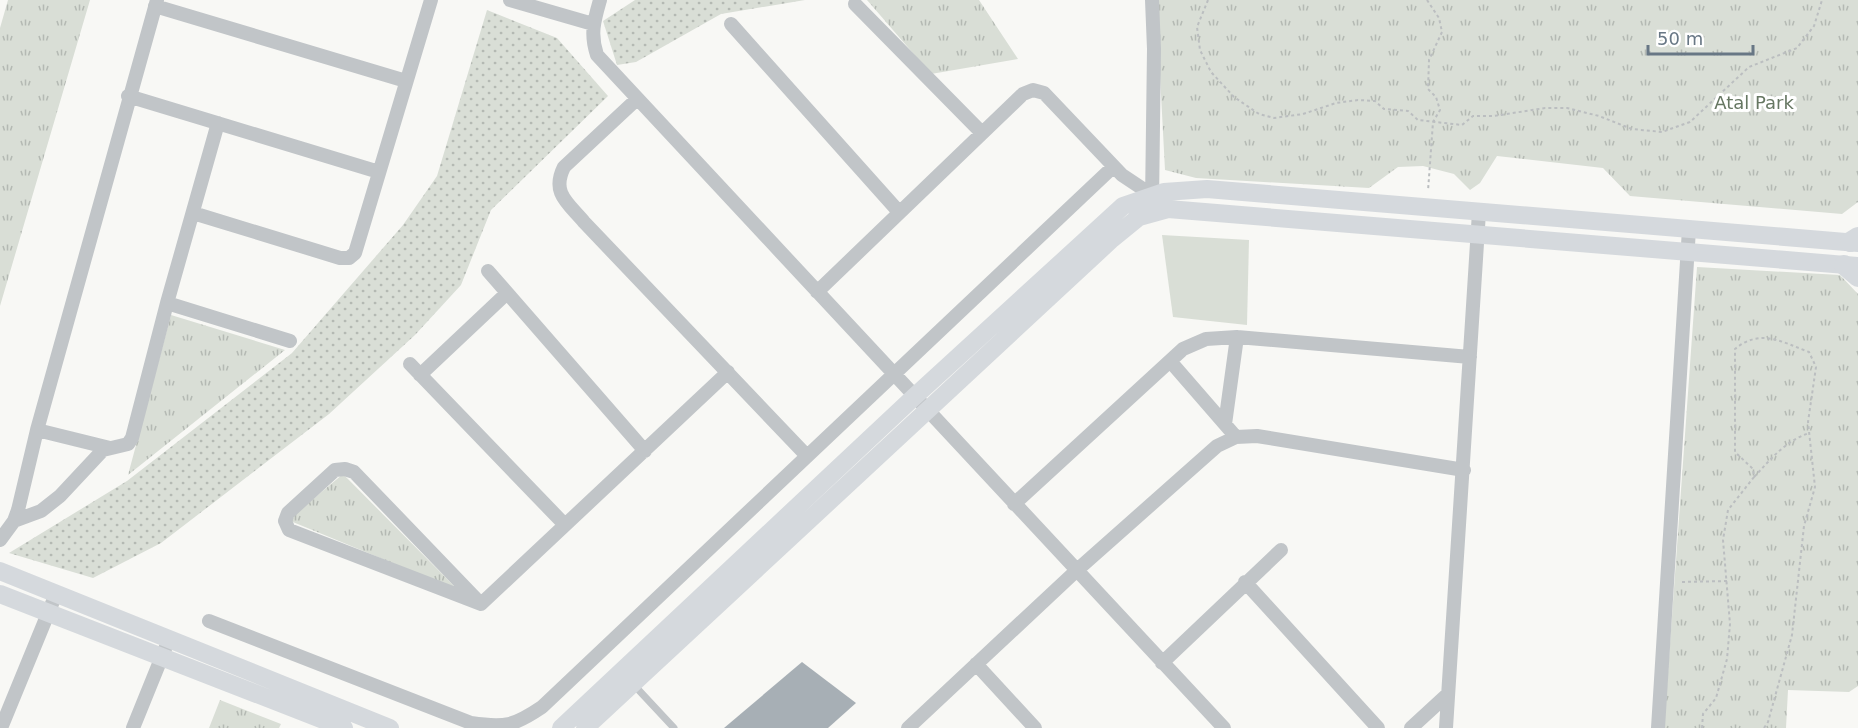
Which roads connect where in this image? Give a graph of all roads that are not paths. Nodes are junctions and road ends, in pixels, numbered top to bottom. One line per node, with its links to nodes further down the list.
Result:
1 (431, 0): 9 (street)
2 (510, 0): 7 (street)
3 (600, 0): 7 (street)
4 (1152, 0): 16 (street)
5 (156, 3): 9 (street); 10 (street)
6 (855, 4): 13 (street)
7 (593, 24): 11 (street)
8 (731, 24): 17 (street)
9 (406, 81): 15 (street)
10 (128, 96): 12 (street); 41 (street)
11 (637, 99): 27 (street); 35 (street)
12 (218, 123): 15 (street); 19 (street)
13 (982, 133): 14 (street); 17 (street)
14 (1113, 167): 16 (street); 37 (street)
15 (379, 172): 19 (street)
16 (1152, 195): 18 (street); 20 (street); 38 (street)
17 (899, 212): 27 (street)
18 (1479, 212): 21 (street); 22 (street)
19 (193, 213): 29 (street)
20 (1153, 213): 22 (street); 39 (street)
21 (1689, 229): 23 (street); 24 (street)
22 (1477, 235): 24 (street); 32 (street)
23 (1855, 241)
24 (1688, 252): 25 (street); 80 (street)
25 (1854, 269)
26 (488, 271): 28 (street)
27 (817, 292): 37 (street)
28 (507, 293): 36 (street); 44 (street)
29 (167, 303): 31 (street); 43 (street)
30 (1236, 337): 32 (street); 33 (street); 40 (street)
31 (290, 341)
32 (1470, 357): 46 (street)
33 (1170, 361): 40 (street); 48 (street)
34 (410, 364): 36 (street)
35 (728, 372): 44 (street); 45 (street)
36 (420, 375): 50 (street)
37 (894, 375): 38 (street); 45 (street)
38 (914, 397): 39 (street); 47 (street)
39 (927, 411): 47 (street); 48 (street)
40 (1225, 424): 42 (street)
41 (37, 430): 43 (street); 49 (street)
42 (1236, 437): 46 (street); 54 (street)
43 (110, 448): 49 (street)
44 (645, 451): 50 (street)
45 (807, 456): 60 (street)
46 (1464, 470): 66 (street)
47 (835, 483): 65 (street)
48 (1014, 504): 54 (street)
49 (14, 521): 51 (street)
50 (565, 525): 58 (street)
51 (0, 540)
52 (1281, 550): 55 (street)
53 (0, 571): 57 (street)
54 (1076, 571): 63 (street); 64 (street)
55 (1245, 582): 63 (street); 77 (street)
56 (0, 594): 59 (street)
57 (56, 594): 59 (street); 61 (street)
58 (481, 604): 58 (street)
59 (48, 612): 62 (street); 67 (street)
60 (208, 621)
61 (169, 639): 62 (street); 70 (street)
62 (162, 657): 68 (street); 69 (street)
63 (1162, 663): 76 (street)
64 (976, 664): 74 (street); 75 (street)
65 (627, 677): 71 (street); 72 (street); 73 (lane)
66 (1448, 694): 78 (street); 79 (street)
67 (1, 728)
68 (133, 728)
69 (344, 728)
70 (390, 728)
71 (561, 728)
72 (585, 728)
73 (674, 728)
74 (908, 728)
75 (1035, 728)
76 (1224, 728)
77 (1378, 728)
78 (1411, 728)
79 (1446, 728)
80 (1658, 728)

